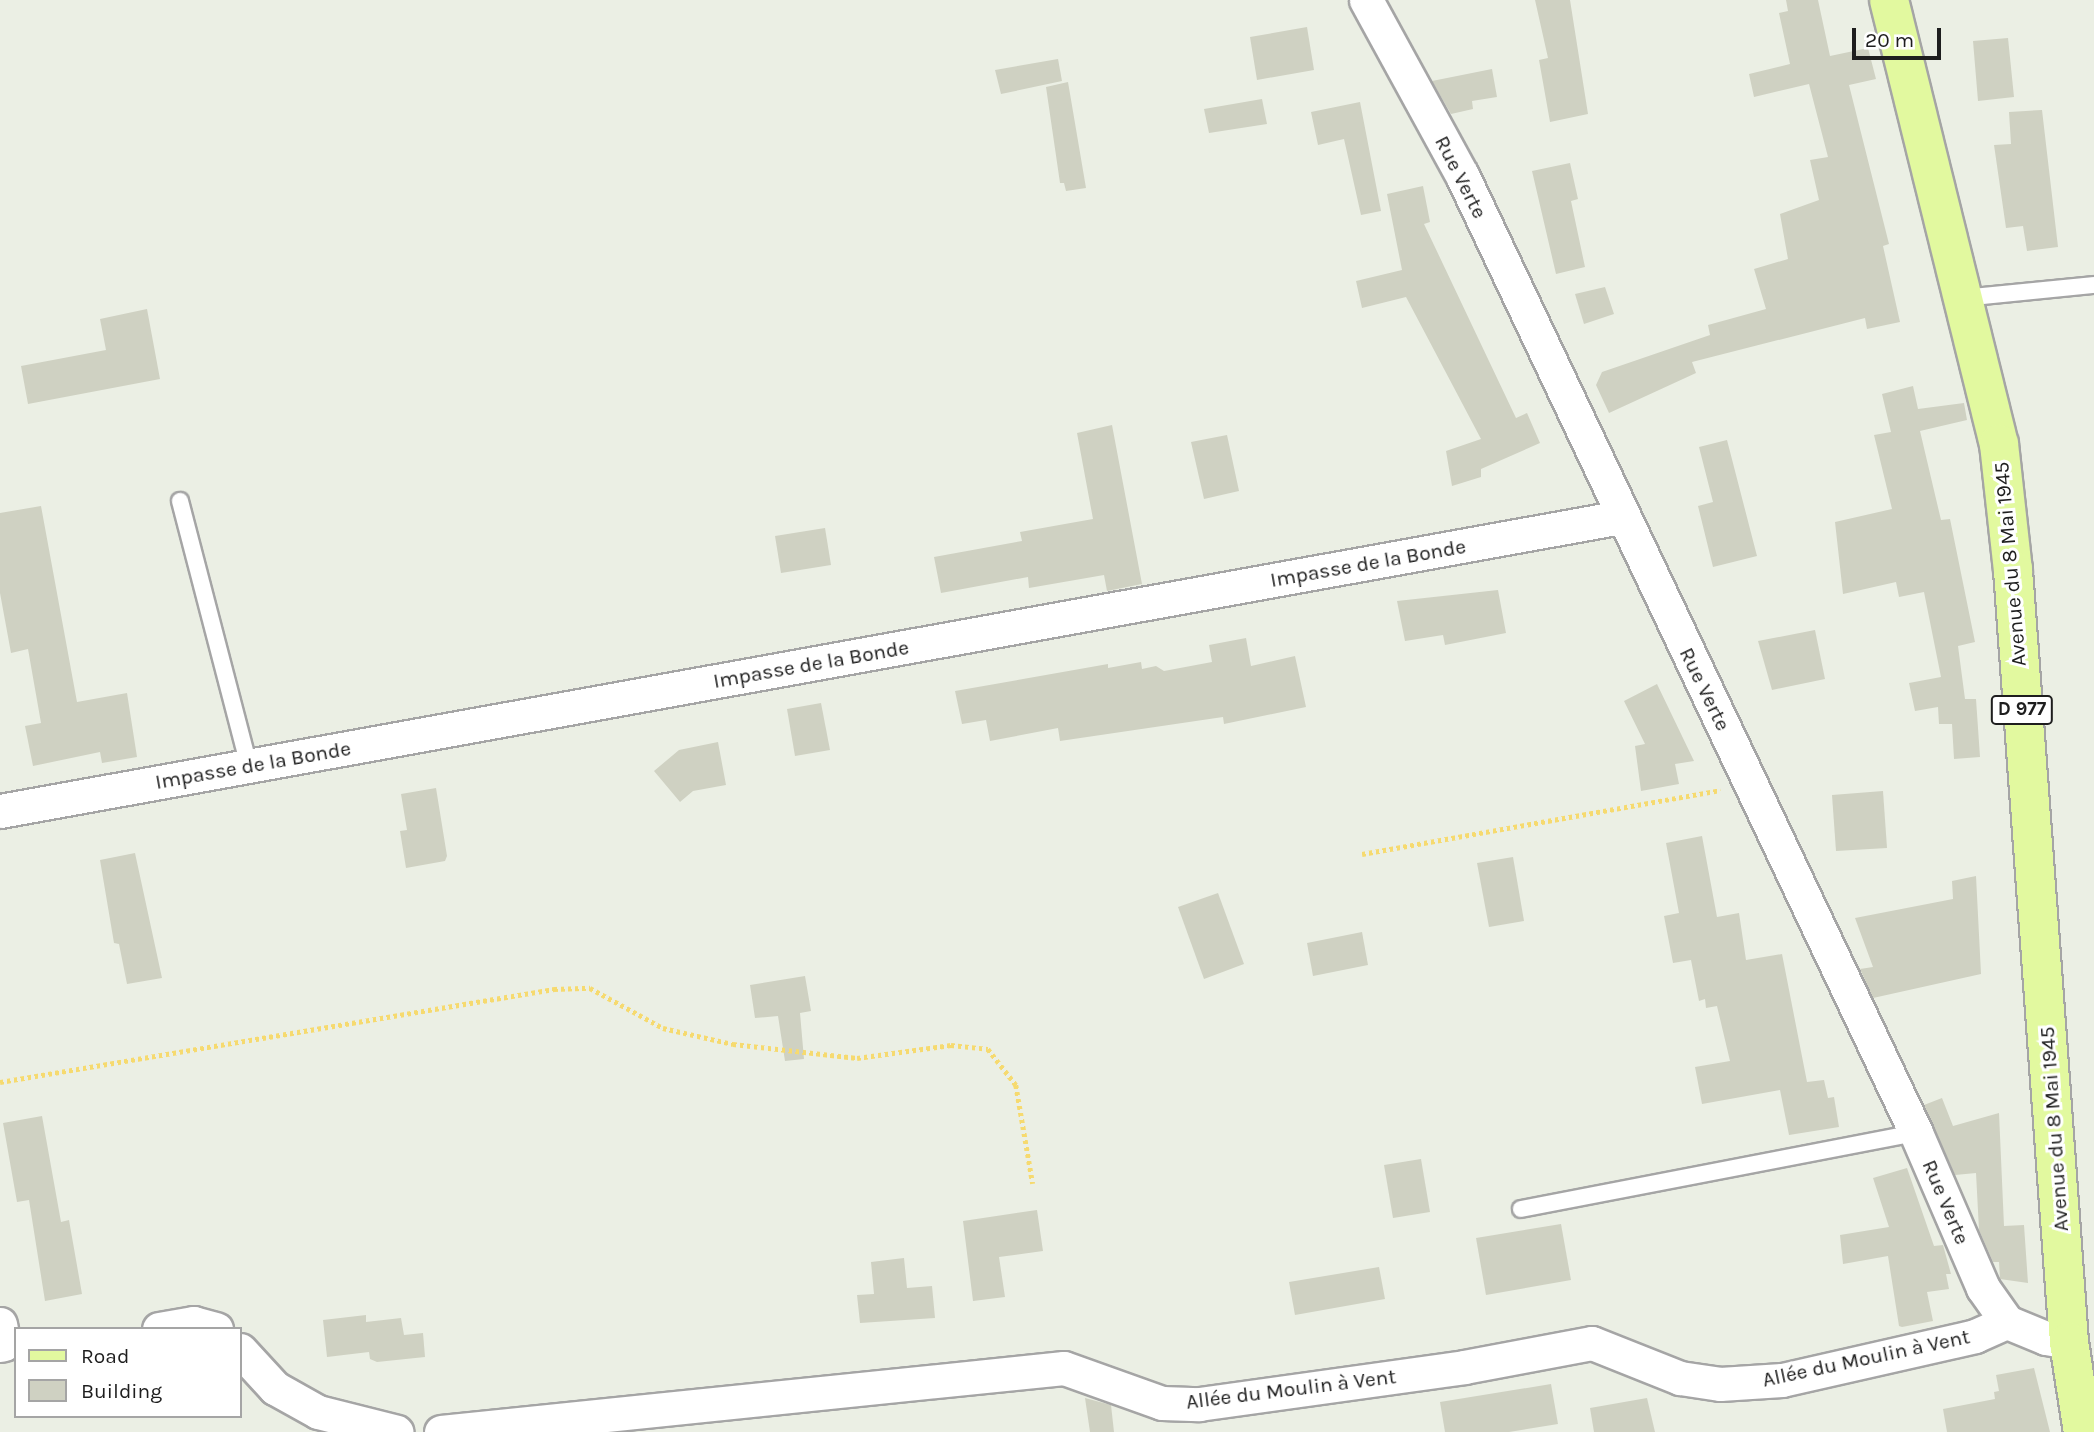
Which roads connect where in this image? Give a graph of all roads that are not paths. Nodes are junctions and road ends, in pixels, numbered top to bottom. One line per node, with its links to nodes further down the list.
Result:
1 (1366, 0): 6 (street, Rue Verte)
2 (1889, 0): 4 (main road, Avenue du 8 Mai 1945 / D 977)
3 (2094, 285): 4 (lane)
4 (1964, 298): 14 (main road, Avenue du 8 Mai 1945 / D 977)
5 (180, 501): 7 (lane)
6 (1621, 517): 7 (street, Impasse de la Bonde); 9 (street, Rue Verte)
7 (249, 766): 8 (street, Impasse de la Bonde)
8 (0, 811)
9 (1916, 1133): 10 (lane); 11 (street, Rue Verte)
10 (1521, 1209)
11 (2007, 1322): 14 (street); 16 (street, Allée du Moulin à Vent)
12 (170, 1327): 13 (street)
13 (208, 1327)
14 (2069, 1342): 18 (main road, Avenue du 8 Mai 1945 / D 977)
15 (242, 1352): 17 (street)
16 (462, 1431)
17 (397, 1432)
18 (2082, 1432)

